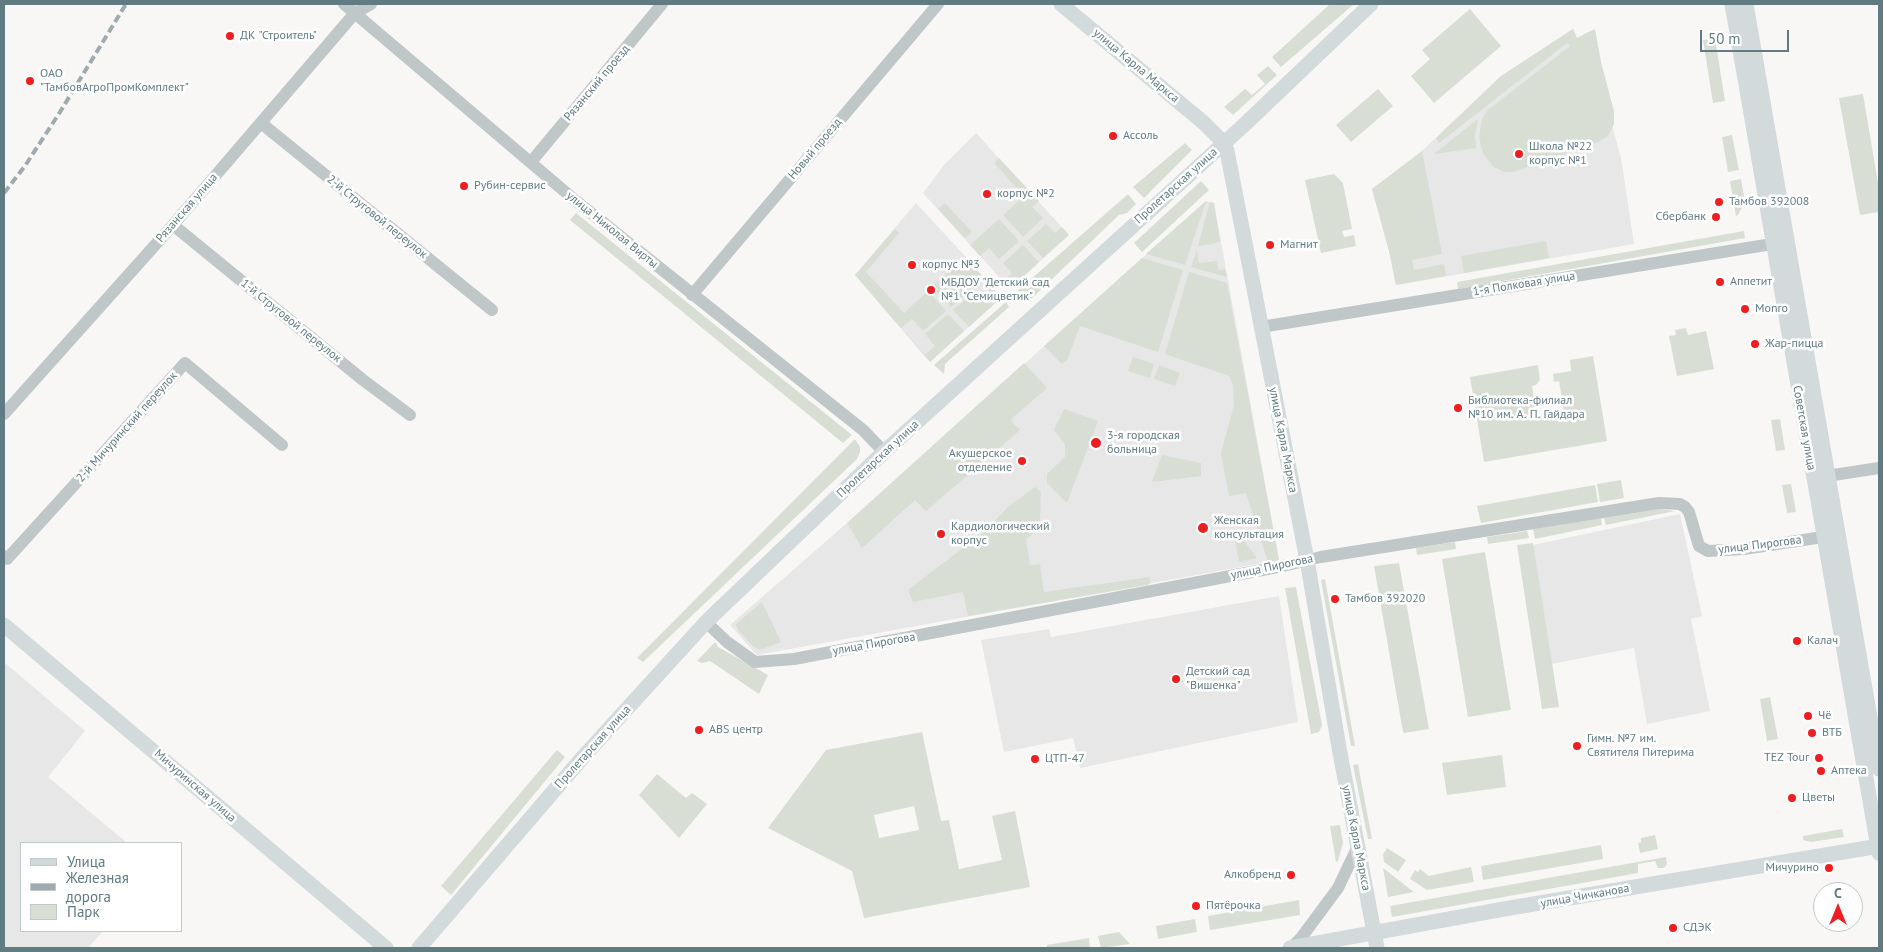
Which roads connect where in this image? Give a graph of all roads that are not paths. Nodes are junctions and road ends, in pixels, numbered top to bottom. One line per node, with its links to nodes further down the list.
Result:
1 (344, 4): 9 (street, улица Николая Вирты)
2 (371, 4): 9 (street, Рязанская улица)
3 (662, 4): 12 (street, Рязанский проезд)
4 (938, 4): 15 (street, Новый проезд)
5 (1061, 4): 11 (main road, улица Карла Маркса)
6 (1371, 4): 11 (main road, Пролетарская улица)
7 (1732, 4): 14 (main road, Советская улица)
8 (1746, 4): 14 (main road)
9 (355, 13): 10 (street, Рязанская улица); 12 (street, улица Николая Вирты)
10 (261, 123): 13 (street, Рязанская улица); 16 (street, 2-й Струговой переулок)
11 (1224, 143): 17 (main road, улица Карла Маркса); 21 (main road, Пролетарская улица)
12 (531, 162): 15 (street, улица Николая Вирты)
13 (173, 225): 18 (street, Рязанская улица); 19 (street, 1-й Струговой переулок)
14 (1779, 242): 17 (street, 1-я Полковая улица); 23 (main road); 24 (main road, Советская улица)
15 (692, 295): 21 (street, улица Николая Вирты)
16 (492, 310)
17 (1261, 327): 26 (main road, улица Карла Маркса)
18 (4, 414)
19 (410, 415)
20 (282, 445): 25 (street, 2-й Мичуринский переулок)
21 (884, 452): 27 (main road, Пролетарская улица)
22 (1874, 469): 23 (street)
23 (1827, 476): 29 (main road)
24 (1823, 537): 26 (street, улица Пирогова); 31 (main road, Советская улица)
25 (4, 556)
26 (1307, 560): 27 (street, улица Пирогова); 30 (main road, улица Карла Маркса)
27 (706, 622): 34 (main road, Пролетарская улица)
28 (4, 624): 33 (main road, Мичуринская улица)
29 (1879, 769)
30 (1358, 846): 32 (main road, улица Карла Маркса); 35 (street)
31 (1879, 849): 32 (main road, улица Чичканова)
32 (1376, 941): 35 (main road, улица Чичканова)
33 (386, 948)
34 (419, 948)
35 (1291, 948)

